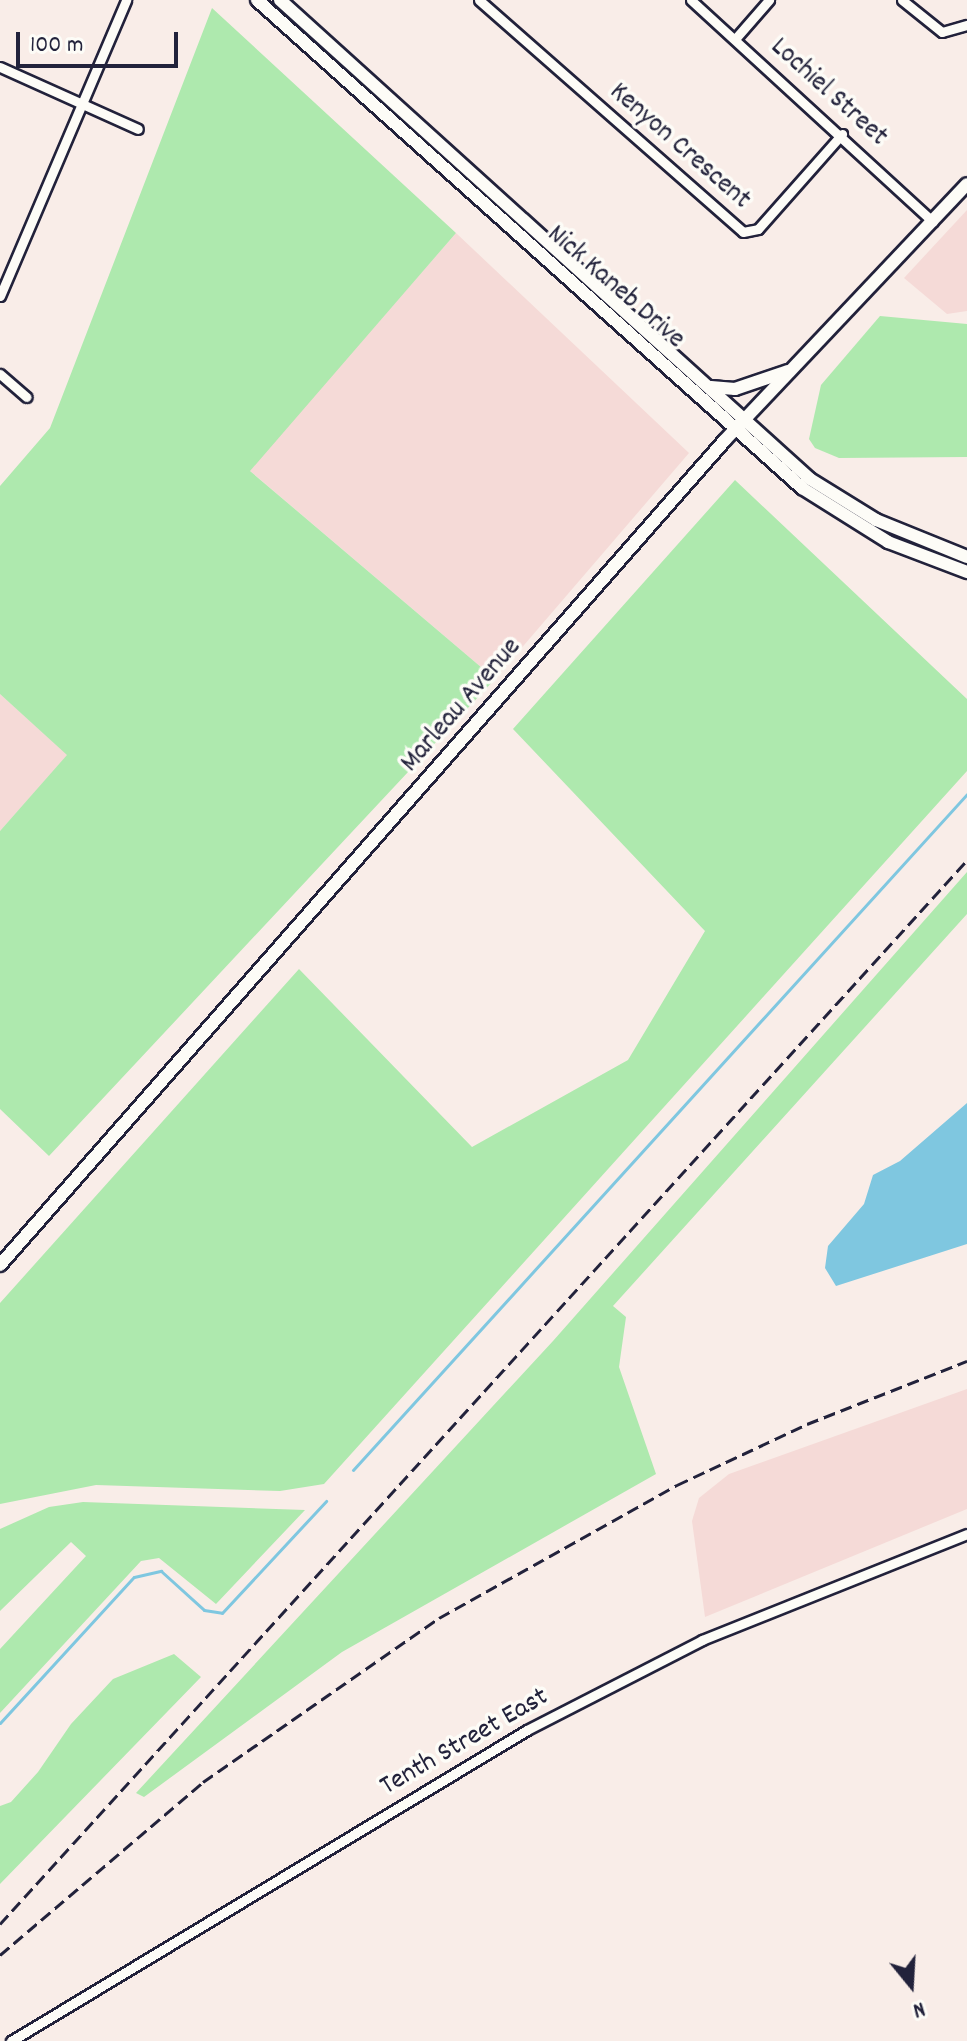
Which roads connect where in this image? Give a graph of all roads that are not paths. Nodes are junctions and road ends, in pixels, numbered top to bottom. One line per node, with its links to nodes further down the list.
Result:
1 (126, 0): 11 (street)
2 (257, 0): 21 (street, Nick Kaneb Drive)
3 (280, 0): 19 (street, Nick Kaneb Drive)
4 (479, 0): 13 (street, Kenyon Crescent)
5 (691, 0): 9 (street, Lochiel Street)
6 (769, 0): 9 (street)
7 (902, 0): 8 (street)
8 (967, 25)
9 (735, 39): 13 (street, Lochiel Street)
10 (0, 67): 11 (street)
11 (81, 103): 12 (street); 16 (street)
12 (138, 129)
13 (842, 134): 15 (street, Lochiel Street)
14 (967, 184): 15 (street, Marleau Avenue)
15 (933, 222): 17 (street, Marleau Avenue)
16 (0, 296)
17 (791, 370): 19 (street); 21 (street, Marleau Avenue)
18 (0, 374): 20 (street)
19 (711, 387): 21 (street, Nick Kaneb Drive)
20 (26, 397)
21 (742, 424): 22 (street, Nick Kaneb Drive); 23 (street, Nick Kaneb Drive); 24 (street, Marleau Avenue)
22 (967, 557)
23 (967, 572)
24 (0, 1265)
25 (967, 1534): 26 (street, Tenth Street East)
26 (11, 2041)

